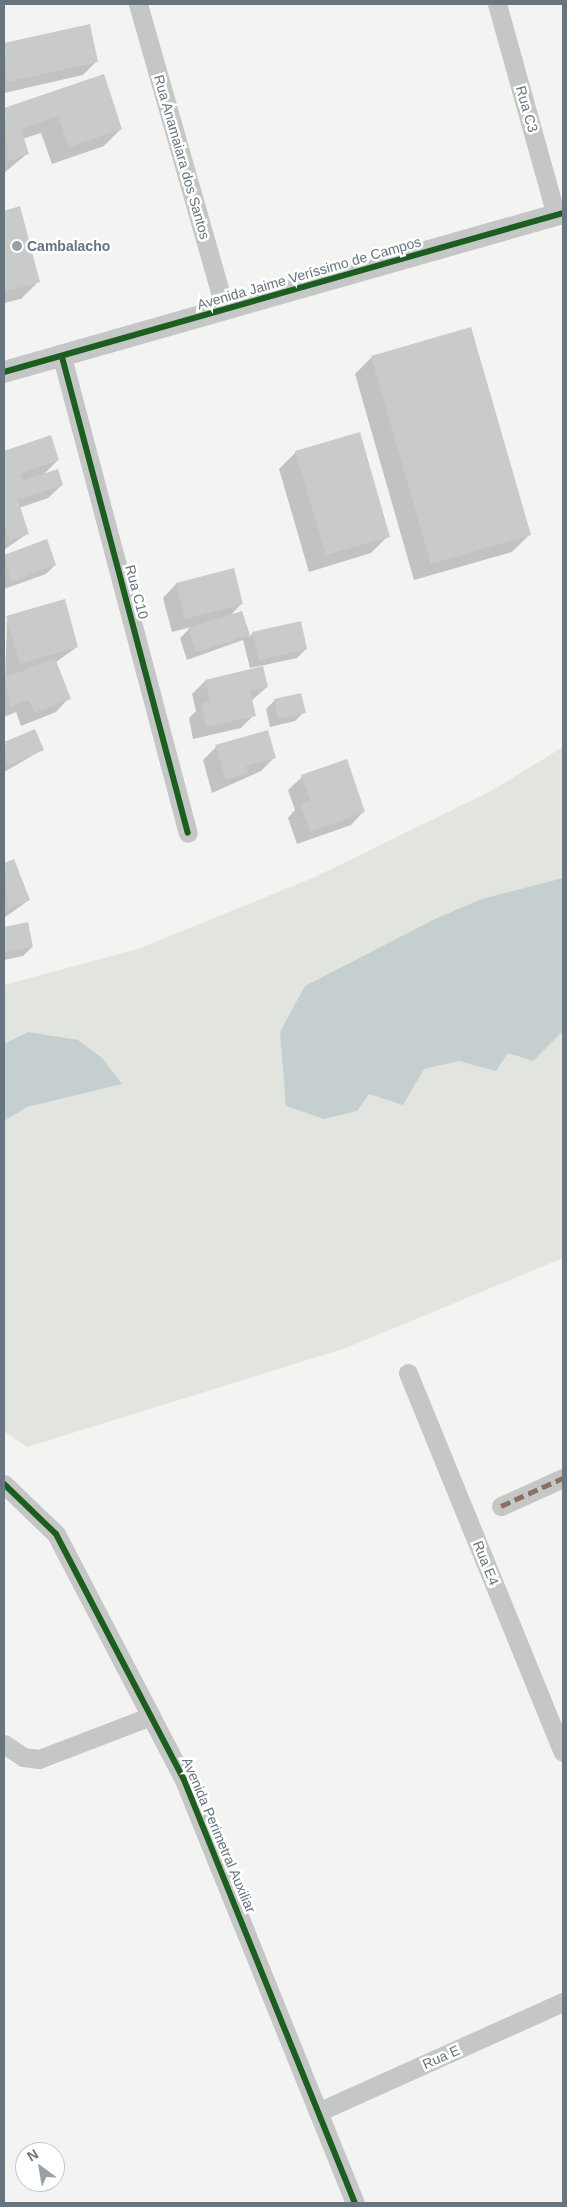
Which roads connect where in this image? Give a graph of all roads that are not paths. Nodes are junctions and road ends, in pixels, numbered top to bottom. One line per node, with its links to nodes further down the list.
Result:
1 (138, 4): 4 (street, Rua Anamaiara dos Santos)
2 (497, 4): 3 (street, Rua C3)
3 (560, 214): 4 (street, Avenida Jaime Veríssimo de Campos)
4 (225, 309): 5 (street, Avenida Jaime Veríssimo de Campos)
5 (62, 357): 6 (street, Avenida Jaime Veríssimo de Campos); 7 (street, Rua C10)
6 (4, 372)
7 (188, 834)
8 (408, 1374): 14 (street, Rua E4)
9 (563, 1478): 11 (street)
10 (4, 1484): 12 (street, Avenida Perimetral Auxiliar)
11 (501, 1506)
12 (151, 1716): 13 (street); 16 (street, Avenida Perimetral Auxiliar)
13 (4, 1744)
14 (563, 1752)
15 (563, 2002): 16 (street, Rua E)
16 (318, 2112): 17 (street, Avenida Perimetral Auxiliar)
17 (355, 2203)

